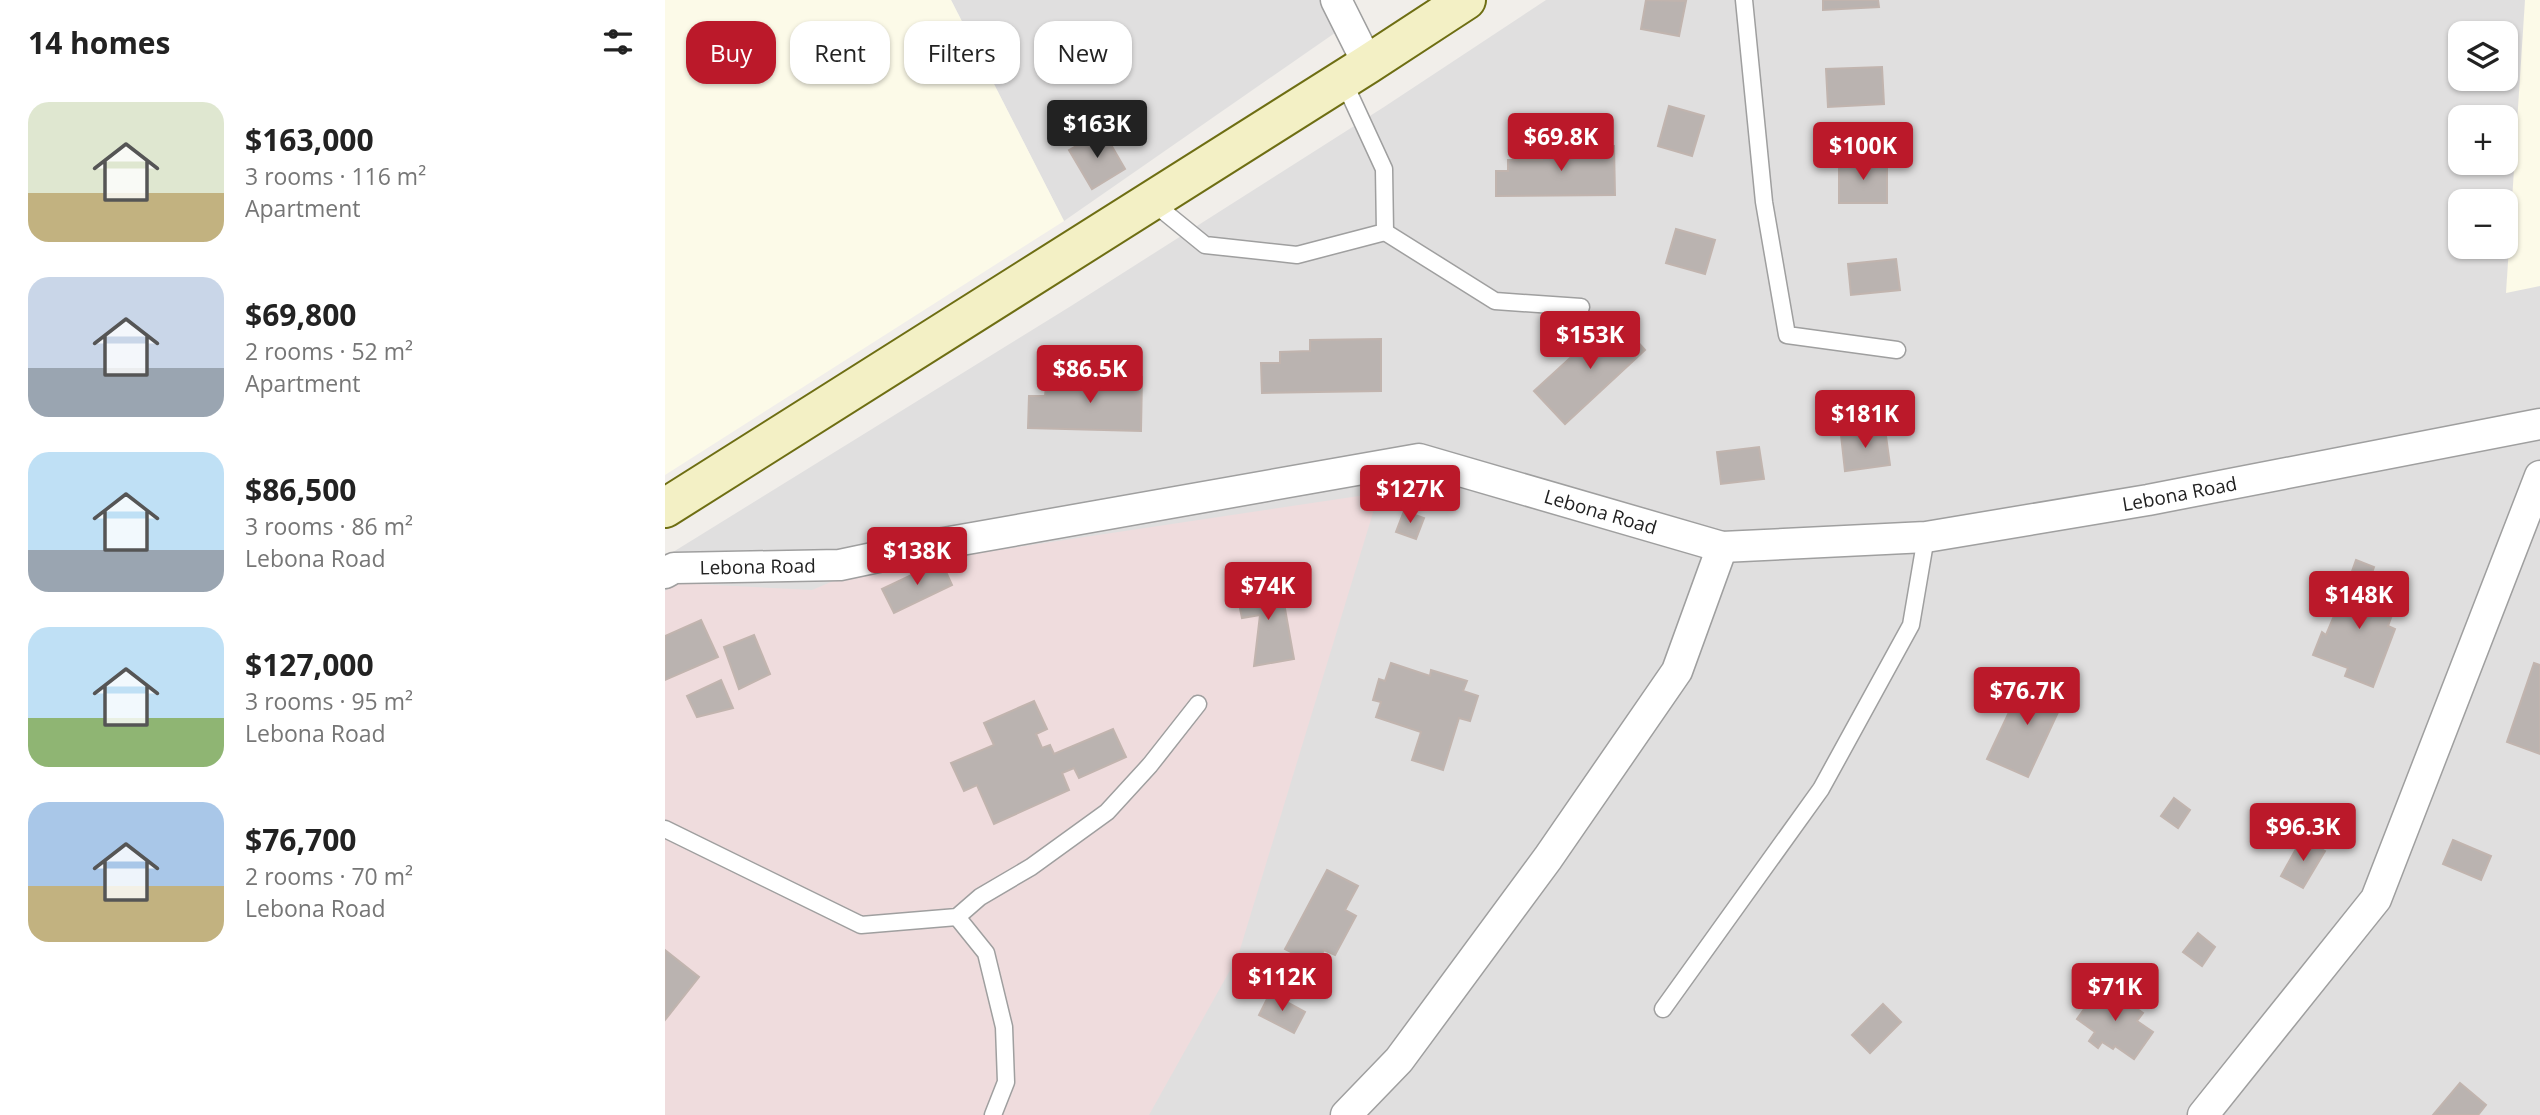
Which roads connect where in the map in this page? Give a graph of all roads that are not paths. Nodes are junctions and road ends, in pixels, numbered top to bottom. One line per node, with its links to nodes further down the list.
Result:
1 (1336, 0): 4 (street)
2 (1466, 0): 4 (main road)
3 (1744, 0): 8 (lane)
4 (1356, 72): 5 (main road); 6 (lane)
5 (1151, 201): 6 (lane); 11 (main road)
6 (1385, 232): 7 (lane)
7 (1581, 307)
8 (1897, 350)
9 (2540, 424): 12 (street, Lebona Road)
10 (2540, 476): 21 (street)
11 (665, 508)
12 (1926, 537): 13 (street, Lebona Road); 18 (lane)
13 (1722, 547): 14 (street, Lebona Road); 20 (street)
14 (665, 573)
15 (1198, 704): 17 (lane)
16 (665, 829): 17 (lane)
17 (957, 917): 19 (lane)
18 (1663, 1009)
19 (993, 1115)
20 (1346, 1115)
21 (2203, 1115)

